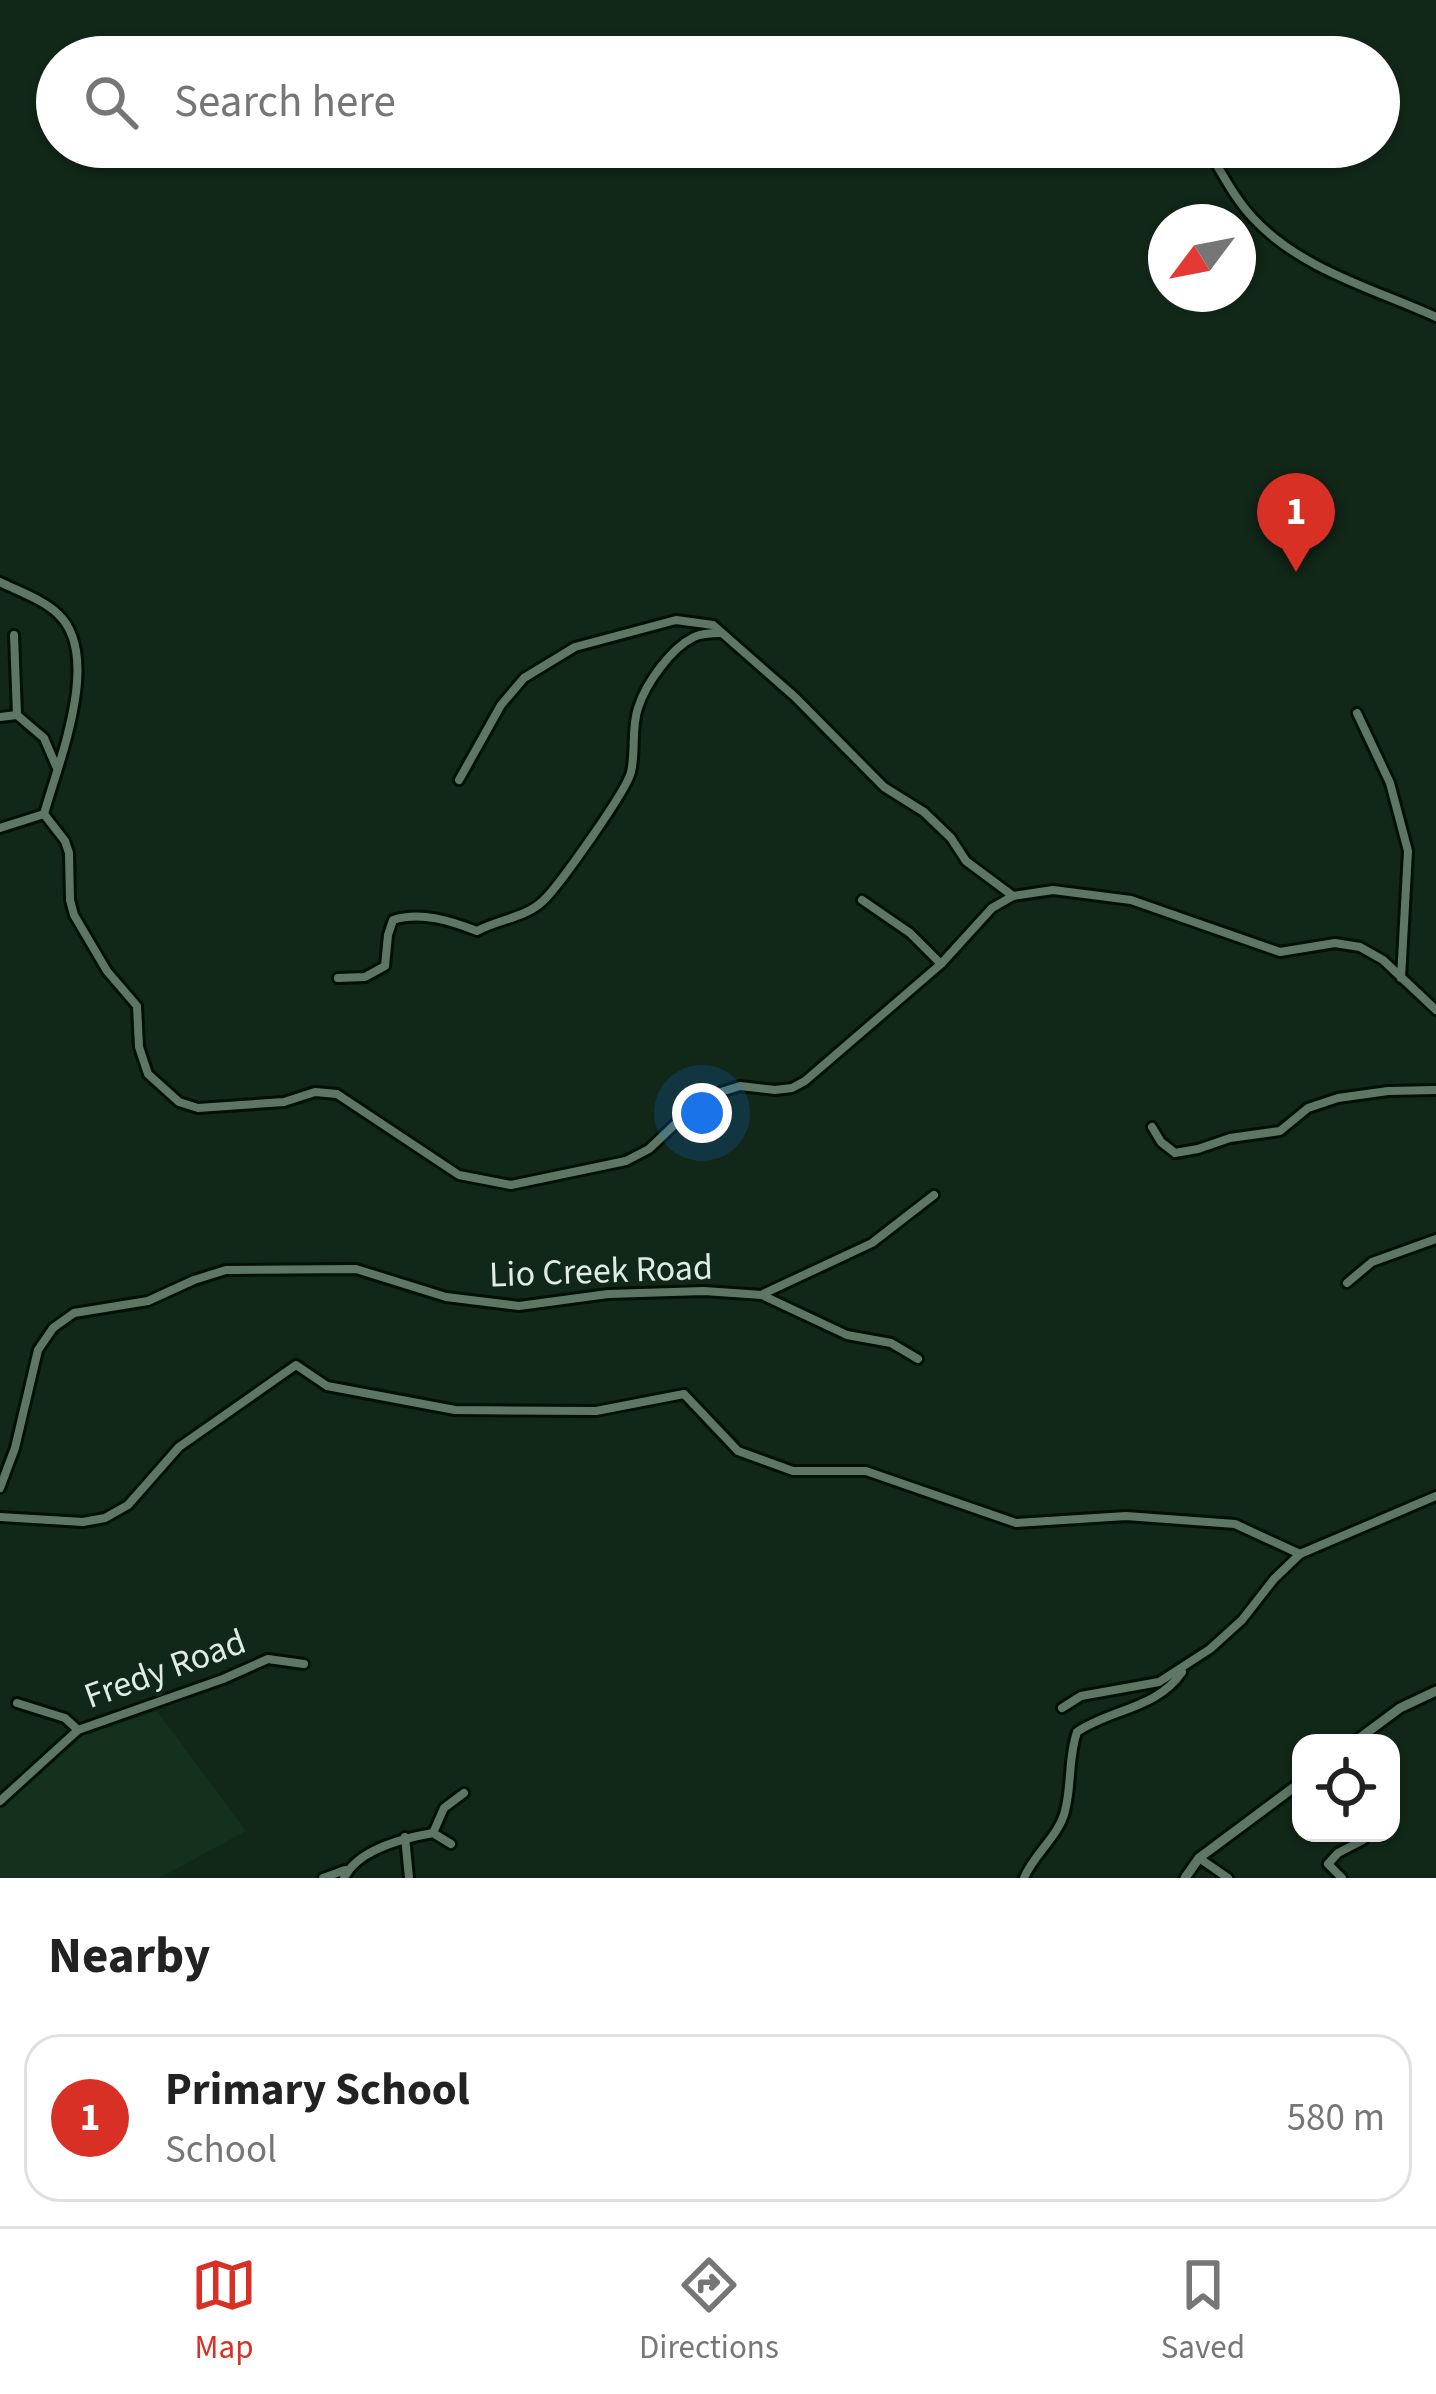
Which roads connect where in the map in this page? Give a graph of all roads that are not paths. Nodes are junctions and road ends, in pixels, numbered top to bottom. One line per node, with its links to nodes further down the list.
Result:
1 (1220, 168): 2 (street)
2 (1436, 317)
3 (0, 582): 9 (street)
4 (722, 632): 10 (street); 13 (street); 16 (street)
5 (14, 635): 7 (street)
6 (1357, 713): 17 (street)
7 (17, 716): 8 (street); 9 (street)
8 (0, 717)
9 (57, 768): 11 (street)
10 (459, 780)
11 (44, 814): 12 (street); 15 (street)
12 (0, 828)
13 (1013, 896): 15 (street); 17 (street)
14 (862, 900): 15 (street)
15 (941, 964)
16 (338, 978)
17 (1401, 980): 18 (street)
18 (1436, 1010)
19 (1436, 1090): 20 (street)
20 (1152, 1127)
21 (934, 1195): 24 (street)
22 (1436, 1239): 23 (street)
23 (1347, 1283)
24 (762, 1295): 25 (street); 26 (street, Lio Creek Road)
25 (918, 1359)
26 (0, 1488)
27 (1436, 1496): 29 (street)
28 (0, 1517): 29 (street)
29 (1300, 1555): 31 (street)
30 (304, 1664): 35 (street, Fredy Road)
31 (1186, 1666): 34 (street); 48 (street)
32 (1436, 1691): 36 (street)
33 (17, 1702): 35 (street)
34 (1062, 1708)
35 (78, 1730): 39 (street, Fredy Road)
36 (1365, 1734)
37 (1292, 1789): 44 (street)
38 (464, 1793): 40 (street)
39 (0, 1801)
40 (434, 1833): 41 (street); 43 (street)
41 (405, 1838): 45 (street); 47 (street)
42 (1360, 1842): 51 (street)
43 (451, 1844)
44 (1199, 1858): 49 (street); 50 (street)
45 (345, 1874): 46 (street)
46 (323, 1878)
47 (409, 1878)
48 (1024, 1878)
49 (1185, 1878)
50 (1228, 1878)
51 (1342, 1878)

